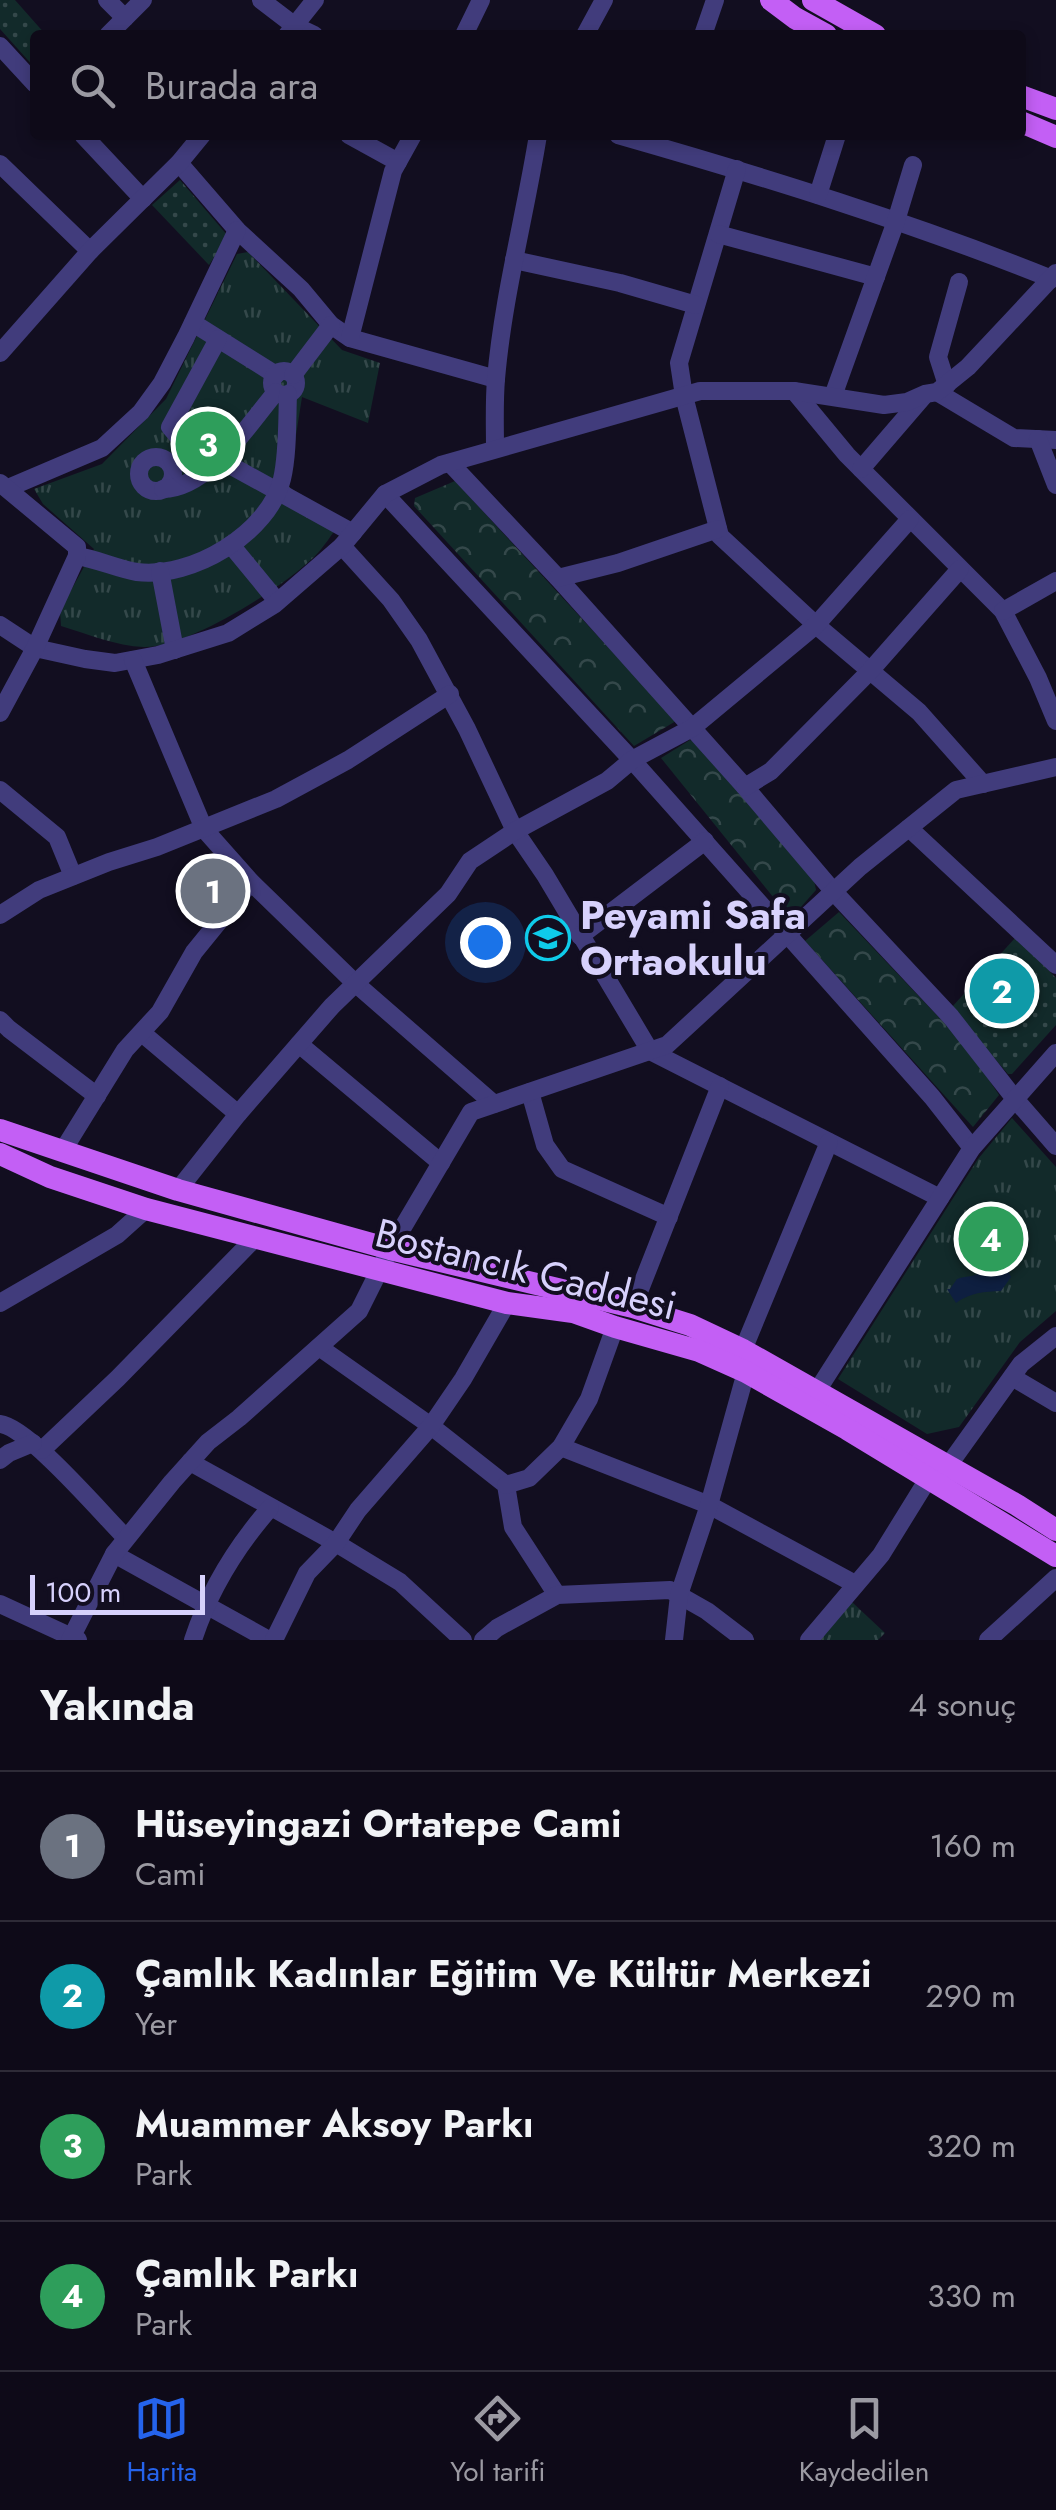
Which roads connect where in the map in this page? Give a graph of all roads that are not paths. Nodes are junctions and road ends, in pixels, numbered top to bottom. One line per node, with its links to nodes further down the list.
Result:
1 (107, 0): 10 (street)
2 (143, 0): 10 (street)
3 (261, 0): 12 (street)
4 (315, 0): 13 (street)
5 (481, 0): 14 (street)
6 (604, 0): 15 (street)
7 (715, 0): 16 (street)
8 (771, 0): 17 (main road)
9 (813, 0): 18 (main road)
10 (125, 18): 11 (street)
11 (113, 30)
12 (290, 30)
13 (292, 30)
14 (466, 30)
15 (588, 30)
16 (705, 30)
17 (817, 30)
18 (866, 30)
19 (0, 46): 20 (street)
20 (30, 79)
21 (1026, 98): 22 (main road)
22 (1056, 110)
23 (1026, 124): 24 (main road)
24 (1056, 137)
25 (88, 140): 38 (street)
26 (198, 140): 32 (street)
27 (358, 140): 33 (street)
28 (410, 140): 33 (street)
29 (537, 140): 43 (street)
30 (835, 140): 37 (street)
31 (665, 141): 36 (street)
32 (178, 162): 38 (street); 40 (street)
33 (398, 162): 50 (street)
34 (913, 165): 39 (street)
35 (2, 169): 42 (street)
36 (737, 169): 37 (street); 41 (street)
37 (818, 194): 39 (street)
38 (143, 199): 42 (street)
39 (896, 221): 44 (street); 45 (street)
40 (237, 230): 48 (street); 49 (street)
41 (718, 234): 45 (street); 47 (street)
42 (90, 251): 52 (street)
43 (514, 260): 47 (street); 53 (street)
44 (1054, 276): 55 (street)
45 (876, 277): 58 (street)
46 (959, 282): 55 (street)
47 (696, 306): 57 (street)
48 (193, 323): 51 (street); 65 (street)
49 (331, 325): 50 (street); 54 (street)
50 (350, 338): 53 (street)
51 (218, 339): 54 (street); 61 (street)
52 (0, 353)
53 (496, 379): 60 (street)
54 (283, 384): 61 (street); 67 (street)
55 (936, 390): 58 (street); 59 (street); 63 (street)
56 (794, 391): 57 (street); 58 (street); 63 (street)
57 (684, 396): 60 (street); 70 (street)
58 (832, 396)
59 (1047, 440): 64 (street)
60 (495, 449): 62 (street)
61 (219, 459): 66 (street); 67 (street)
62 (450, 463): 68 (street); 76 (street)
63 (861, 469): 69 (street)
64 (1056, 485)
65 (4, 486): 73 (street)
66 (163, 489)
67 (277, 493): 71 (street); 72 (street)
68 (385, 494): 71 (street); 90 (street)
69 (910, 519): 74 (street); 81 (street)
70 (718, 529): 76 (street); 81 (street)
71 (348, 539): 78 (street); 86 (street)
72 (230, 544): 75 (street); 78 (street)
73 (77, 556): 75 (street); 82 (street)
74 (960, 569): 79 (street); 85 (street)
75 (160, 571): 83 (street)
76 (558, 578): 89 (street)
77 (1056, 581): 79 (street)
78 (278, 601): 83 (street)
79 (1004, 612): 88 (street)
80 (0, 625): 82 (street)
81 (816, 625): 85 (street); 89 (street)
82 (35, 648): 84 (street); 87 (street)
83 (175, 650): 84 (street)
84 (133, 660): 96 (street)
85 (870, 671): 92 (street); 93 (street)
86 (450, 694): 96 (street); 97 (street)
87 (0, 713)
88 (1056, 721)
89 (692, 728): 90 (street); 93 (street)
90 (632, 760): 97 (street); 98 (street)
91 (1056, 766): 92 (street)
92 (983, 784): 95 (street)
93 (745, 786): 101 (street)
94 (0, 790): 99 (street)
95 (909, 828): 101 (street); 105 (street)
96 (204, 829): 99 (street); 100 (street)
97 (515, 831): 104 (street); 106 (street)
98 (705, 841): 103 (street); 104 (street)
99 (73, 876): 102 (street)
100 (251, 882): 106 (street); 108 (street)
101 (834, 892): 103 (street); 115 (street)
102 (0, 915)
103 (788, 934): 110 (street); 121 (street)
104 (580, 936): 110 (street)
105 (1056, 965)
106 (356, 983): 109 (street); 116 (street)
107 (0, 1020): 114 (street)
108 (142, 1033): 114 (street); 117 (street)
109 (298, 1044): 117 (street); 124 (street)
110 (650, 1051): 112 (street); 113 (street)
111 (1056, 1053): 115 (street)
112 (720, 1086): 119 (street); 128 (street)
113 (530, 1092): 116 (street); 128 (street)
114 (97, 1096): 122 (street)
115 (1014, 1100): 120 (street); 121 (street)
116 (494, 1104): 124 (street)
117 (238, 1114): 125 (street)
118 (0, 1130): 122 (main road, Bostancık Caddesi)
119 (829, 1142): 126 (street); 138 (street)
120 (1056, 1146)
121 (972, 1148): 126 (street)
122 (62, 1152): 125 (main road, Bostancık Caddesi)
123 (0, 1154): 127 (main road, Bostancık Caddesi)
124 (441, 1163): 130 (street)
125 (178, 1190): 130 (main road, Bostancık Caddesi)
126 (940, 1198): 140 (street)
127 (146, 1209): 129 (main road, Bostancık Caddesi); 133 (street)
128 (669, 1216): 134 (street)
129 (256, 1237): 131 (main road, Bostancık Caddesi); 144 (street)
130 (390, 1248): 131 (street); 134 (main road, Bostancık Caddesi)
131 (379, 1271): 132 (main road, Bostancık Caddesi); 137 (street)
132 (507, 1303): 135 (main road, Bostancık Caddesi); 143 (street)
133 (0, 1304)
134 (633, 1306): 138 (main road, Bostancık Caddesi)
135 (615, 1328): 138 (main road, Bostancık Caddesi); 145 (street)
136 (1056, 1336): 139 (street)
137 (319, 1347): 143 (street); 147 (street)
138 (744, 1361): 140 (main road, Bostancık Caddesi); 148 (main road, Bostancık Caddesi); 150 (street)
139 (1012, 1377): 141 (street); 148 (street)
140 (817, 1392): 148 (main road, Bostancık Caddesi)
141 (1056, 1403)
142 (0, 1424): 144 (street)
143 (431, 1426): 149 (street); 154 (street)
144 (37, 1446): 146 (street); 153 (street)
145 (561, 1447): 149 (street); 150 (street)
146 (0, 1460)
147 (190, 1462): 151 (street); 153 (street)
148 (938, 1472): 152 (main road, Bostancık Caddesi); 156 (main road, Bostancık Caddesi); 158 (street)
149 (506, 1485): 159 (street)
150 (708, 1504): 158 (street); 160 (street)
151 (270, 1508): 154 (street); 162 (street)
152 (1056, 1530)
153 (126, 1538): 155 (street)
154 (336, 1542): 165 (street); 166 (street)
155 (114, 1554): 162 (street); 163 (street)
156 (1056, 1556)
157 (1056, 1578): 171 (street)
158 (855, 1584): 170 (street)
159 (557, 1595): 160 (street); 167 (street)
160 (679, 1596): 168 (street); 169 (street)
161 (0, 1604): 163 (street)
162 (206, 1605): 164 (street); 165 (street)
163 (73, 1639)
164 (192, 1640)
165 (272, 1640)
166 (463, 1640)
167 (483, 1640)
168 (674, 1640)
169 (746, 1640)
170 (809, 1640)
171 (988, 1640)

